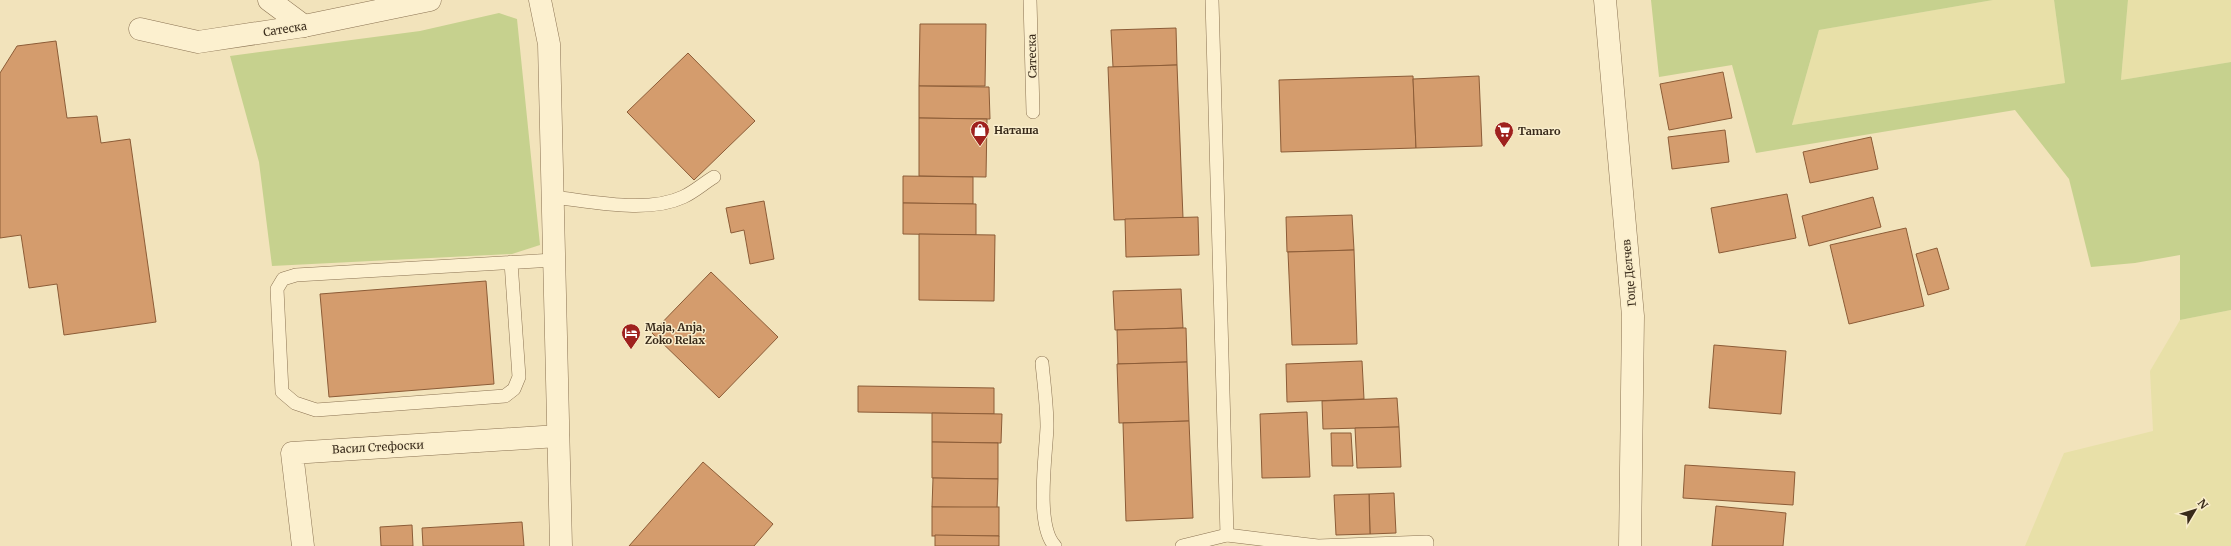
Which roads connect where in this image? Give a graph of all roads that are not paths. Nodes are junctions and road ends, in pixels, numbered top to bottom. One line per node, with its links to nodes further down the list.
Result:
1 (269, 0): 7 (street)
2 (430, 0): 7 (street, Сатеска)
3 (540, 0): 11 (street)
4 (1030, 0): 9 (lane, Сатеска)
5 (1212, 0): 16 (lane)
6 (1605, 0): 22 (street, Гоце Делчев)
7 (304, 26): 8 (street, Сатеска)
8 (140, 29)
9 (1033, 112)
10 (714, 177): 11 (lane)
11 (552, 197): 12 (street)
12 (554, 260): 13 (lane); 15 (street)
13 (511, 262): 13 (lane)
14 (1042, 362): 19 (lane)
15 (558, 436): 17 (street, Васил Стефоски); 18 (street)
16 (1227, 535): 20 (lane); 21 (lane)
17 (303, 546)
18 (561, 546)
19 (1054, 546)
20 (1182, 546)
21 (1427, 546)
22 (1630, 546)

